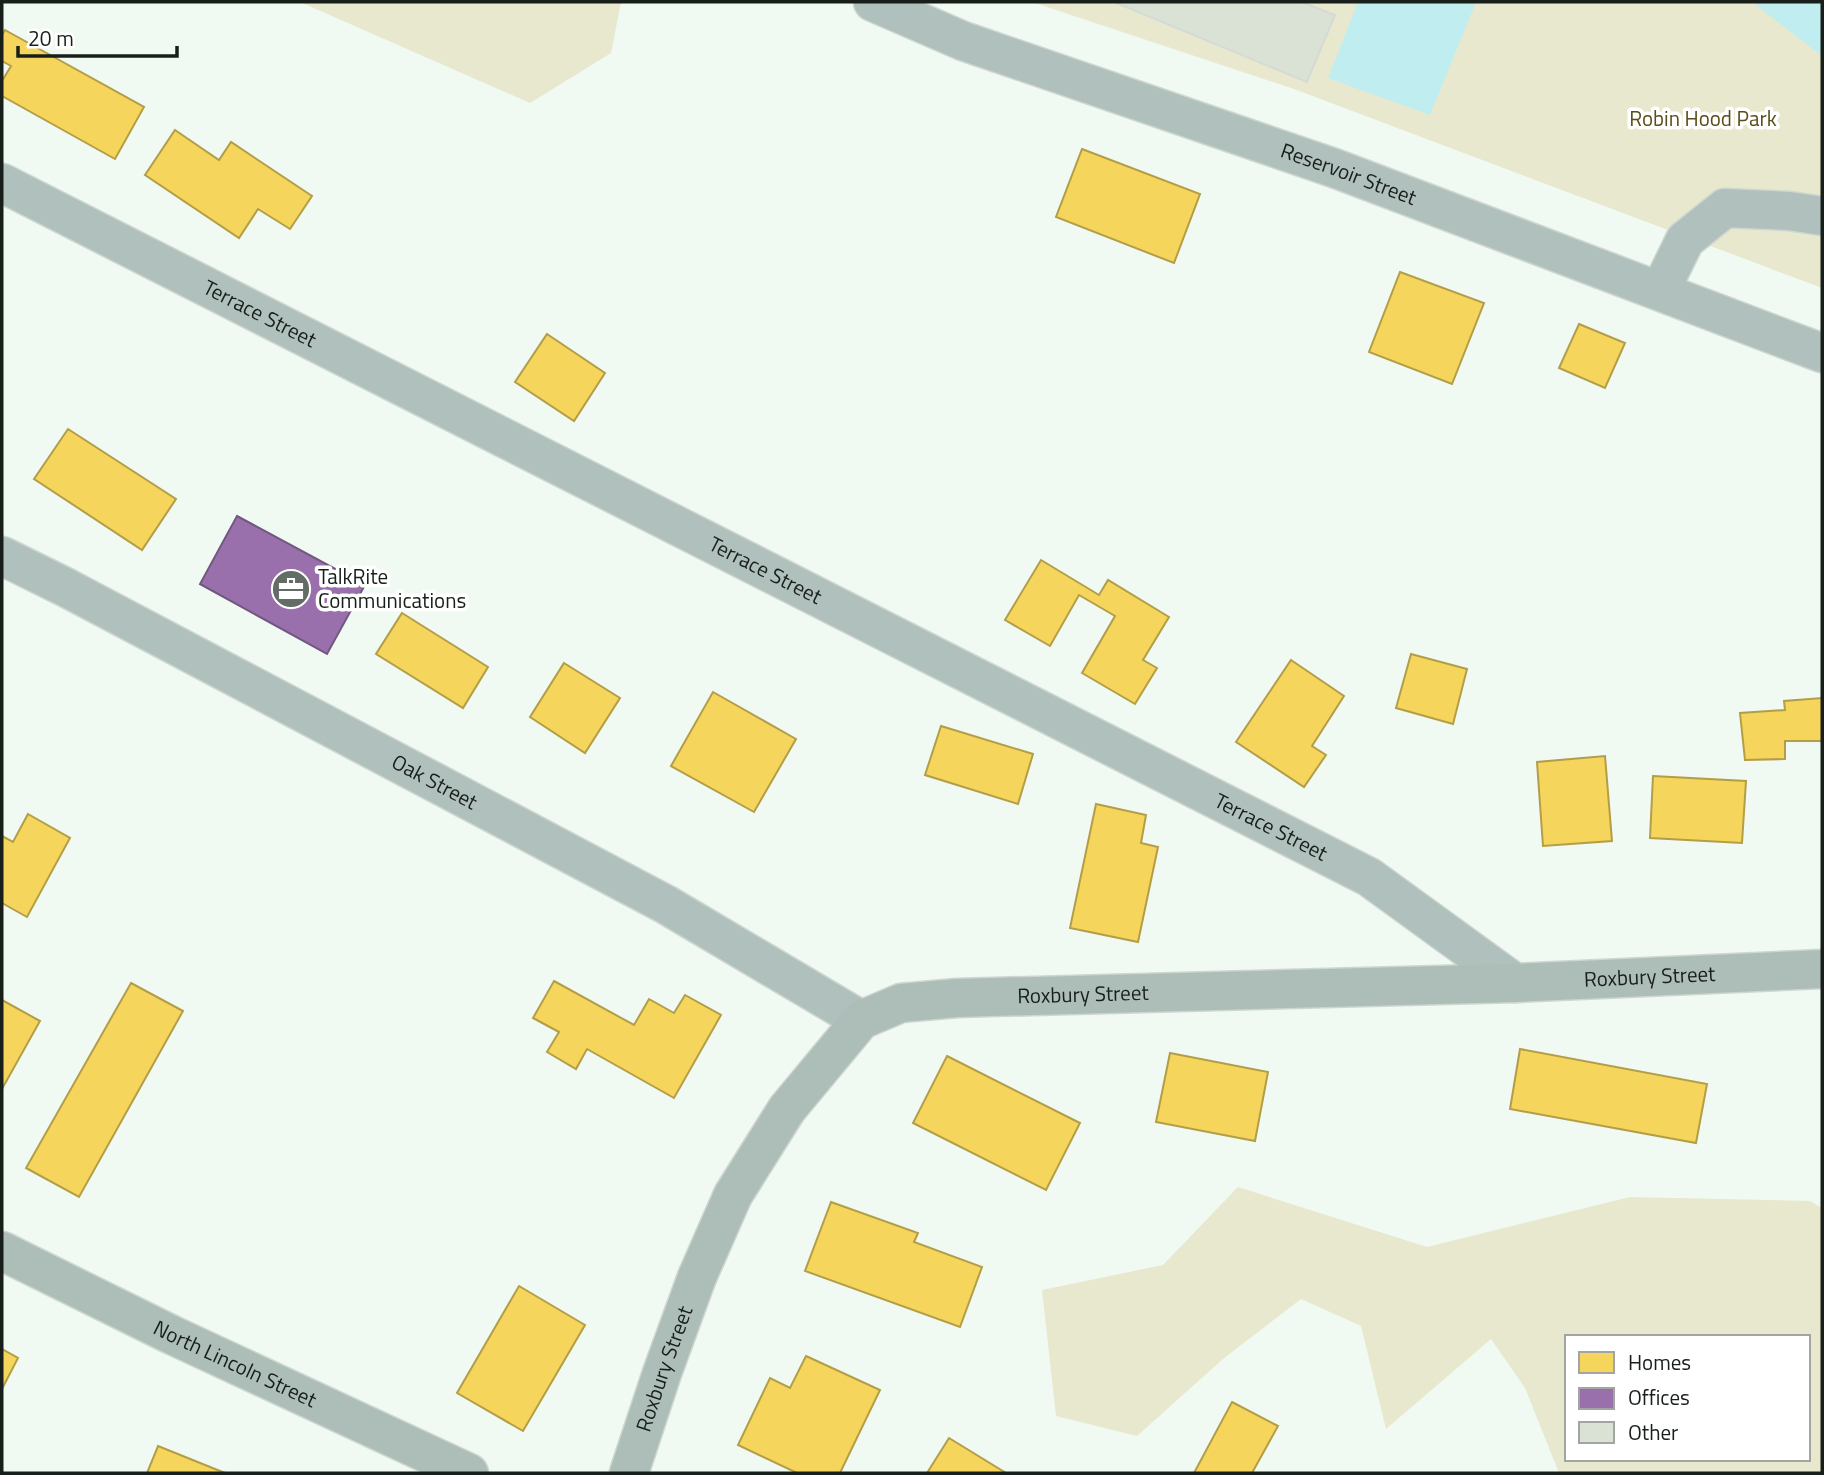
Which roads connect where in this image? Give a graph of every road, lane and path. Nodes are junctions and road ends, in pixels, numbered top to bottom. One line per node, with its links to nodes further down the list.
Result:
1 (873, 2): 4 (street, Reservoir Street)
2 (2, 183): 8 (street, Terrace Street)
3 (1822, 216): 4 (street)
4 (1660, 291): 5 (street, Reservoir Street)
5 (1822, 353)
6 (2, 556): 9 (street, Oak Street)
7 (1822, 969): 8 (street, Roxbury Street)
8 (1515, 983): 9 (street, Roxbury Street)
9 (861, 1020): 12 (street, Roxbury Street)
10 (2, 1251): 11 (street, North Lincoln Street)
11 (469, 1473)
12 (629, 1473)

